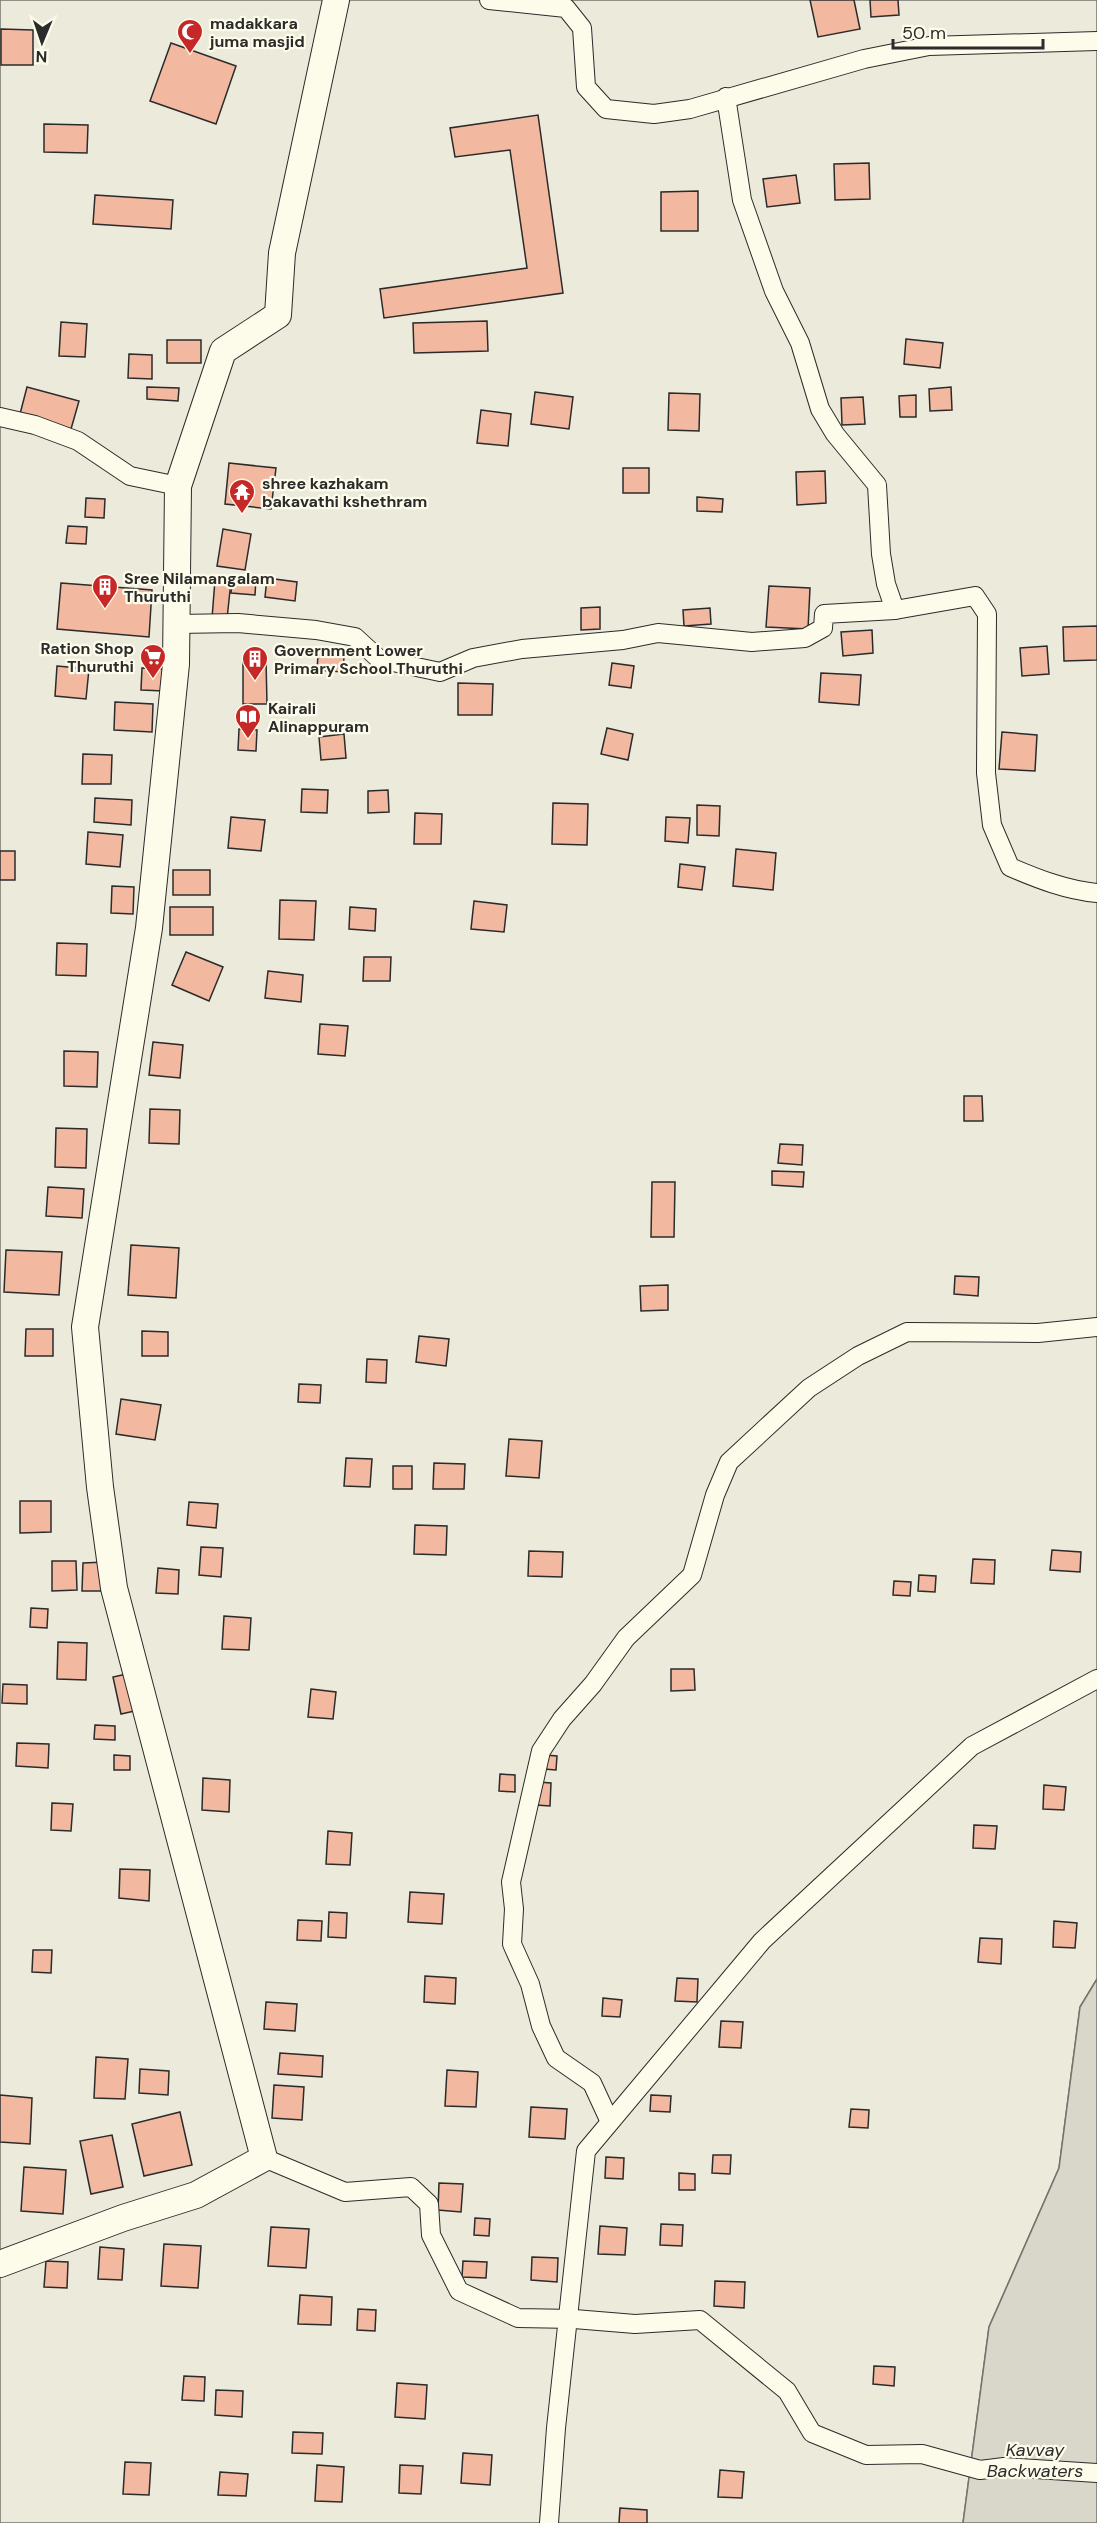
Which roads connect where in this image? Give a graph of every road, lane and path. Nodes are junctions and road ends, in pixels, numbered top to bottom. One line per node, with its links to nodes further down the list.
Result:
1 (336, 0): 6 (main road)
2 (489, 0): 4 (street)
3 (1097, 41): 4 (street)
4 (726, 97): 7 (street)
5 (0, 417): 6 (street)
6 (178, 486): 8 (main road)
7 (896, 610): 8 (street); 9 (street)
8 (177, 624): 13 (main road)
9 (1097, 894)
10 (1097, 1328): 12 (street)
11 (1097, 1679): 12 (street)
12 (610, 2122): 15 (street)
13 (264, 2158): 14 (main road); 15 (street)
14 (0, 2264)
15 (568, 2319): 16 (street); 17 (street)
16 (1097, 2473)
17 (549, 2523)

